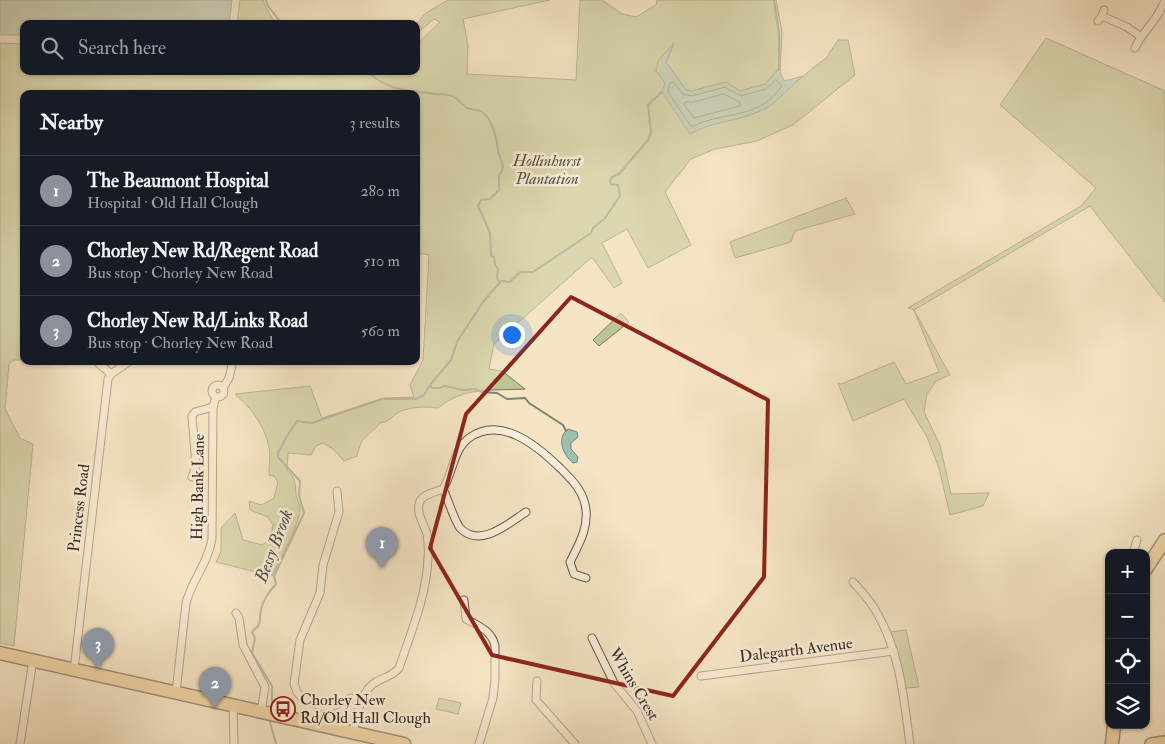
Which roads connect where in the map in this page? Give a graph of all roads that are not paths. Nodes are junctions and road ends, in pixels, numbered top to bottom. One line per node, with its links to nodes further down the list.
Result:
1 (1165, 0): 3 (street)
2 (1102, 16): 5 (street)
3 (1158, 17): 4 (street); 5 (street)
4 (1165, 23)
5 (1141, 37): 6 (street)
6 (1135, 48)
7 (101, 365): 10 (street)
8 (124, 365): 10 (street)
9 (232, 365): 11 (street, High Bank Lane)
10 (111, 374): 28 (street, Princess Road)
11 (213, 407): 12 (street); 31 (street, High Bank Lane)
12 (192, 477)
13 (443, 489): 15 (street); 20 (street); 32 (street)
14 (337, 490): 32 (street)
15 (526, 512)
16 (1138, 540): 18 (street)
17 (1165, 540): 19 (highway)
18 (1134, 549)
19 (1150, 563)
20 (586, 578)
21 (853, 582): 25 (street)
22 (464, 600): 41 (street)
23 (236, 612): 34 (street)
24 (592, 638): 43 (street, Whins Crest)
25 (894, 651): 29 (street, Dalegarth Avenue); 44 (street)
26 (0, 653): 27 (highway)
27 (33, 660): 28 (highway); 38 (street)
28 (74, 670): 31 (highway)
29 (701, 676)
30 (537, 681): 42 (street)
31 (176, 692): 33 (highway)
32 (361, 702): 36 (street)
33 (233, 705): 34 (highway); 39 (street)
34 (261, 712): 36 (highway)
35 (1114, 729): 45 (highway)
36 (353, 732): 40 (highway)
37 (1165, 742): 46 (main road)
38 (20, 744)
39 (234, 744)
40 (404, 744)
41 (479, 744)
42 (575, 744)
43 (652, 744)
44 (910, 744)
45 (1112, 744)
46 (1151, 744)

